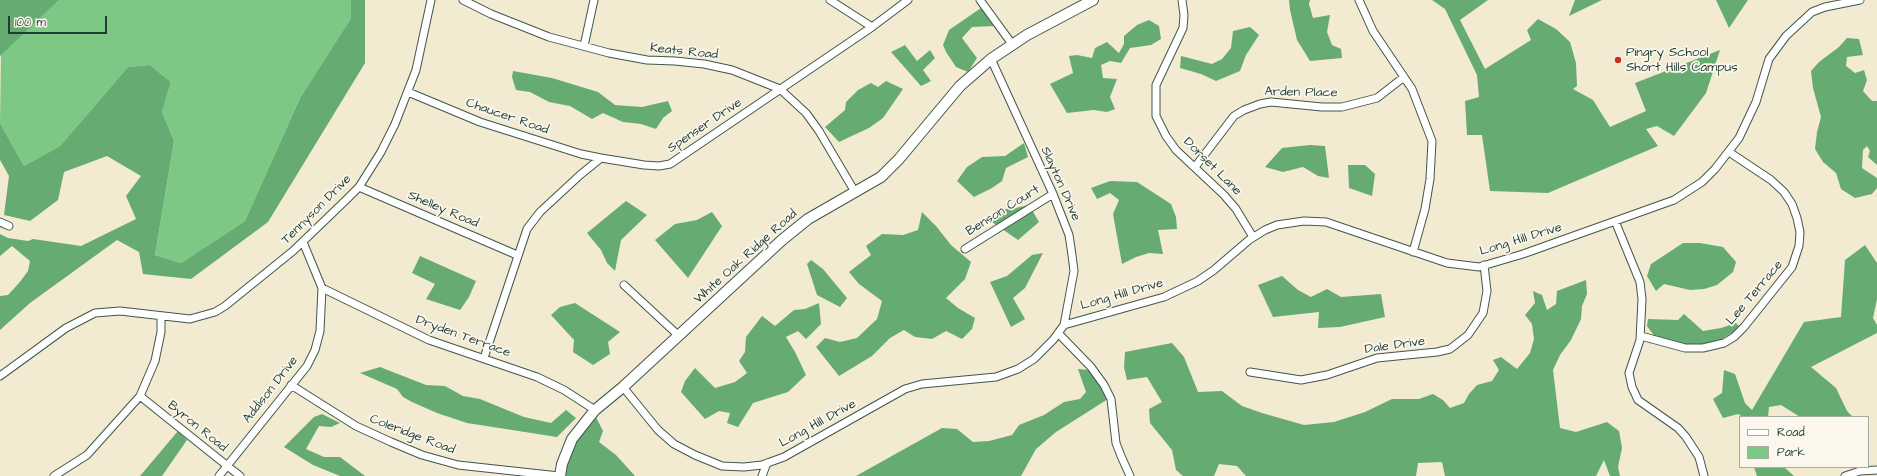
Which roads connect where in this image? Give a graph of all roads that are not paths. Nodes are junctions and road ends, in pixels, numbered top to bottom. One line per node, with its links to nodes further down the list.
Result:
1 (431, 0): 17 (street, Tennyson Drive)
2 (463, 0): 13 (street, Keats Road)
3 (594, 0): 13 (street)
4 (830, 0): 11 (street)
5 (908, 0): 11 (street, Spenser Drive)
6 (980, 0): 12 (street)
7 (1092, 0): 12 (street, White Oak Ridge Road)
8 (1182, 0): 20 (street, Dorset Lane)
9 (1359, 0): 15 (street)
10 (1860, 0): 18 (street, Long Hill Drive)
11 (872, 27): 16 (street, Spenser Drive)
12 (1012, 44): 14 (street, White Oak Ridge Road)
13 (584, 46): 16 (street, Keats Road)
14 (991, 59): 22 (street, White Oak Ridge Road); 23 (street, Slayton Drive)
15 (1404, 77): 20 (street, Arden Place); 30 (street)
16 (780, 90): 19 (street, Spenser Drive); 22 (street, Keats Road)
17 (408, 92): 19 (street, Chaucer Road); 21 (street, Tennyson Drive)
18 (1729, 152): 24 (street, Long Hill Drive); 39 (street, Lee Terrace)
19 (601, 158): 31 (street)
20 (1195, 167): 27 (street, Dorset Lane)
21 (359, 187): 28 (street, Tennyson Drive); 31 (street, Shelley Road)
22 (855, 192): 38 (street, White Oak Ridge Road)
23 (1053, 194): 29 (street, Benson Court); 36 (street, Slayton Drive)
24 (1615, 221): 32 (street, Long Hill Drive); 39 (street)
25 (0, 222): 26 (street)
26 (10, 226)
27 (1253, 237): 30 (street, Long Hill Drive); 36 (street, Long Hill Drive)
28 (303, 242): 34 (street, Addison Drive); 35 (street, Tennyson Drive)
29 (965, 248)
30 (1413, 252): 32 (street, Long Hill Drive)
31 (517, 255): 40 (street)
32 (1484, 265): 41 (street, Dale Drive)
33 (624, 285): 38 (street)
34 (322, 288): 40 (street, Dryden Terrace); 43 (street, Addison Drive)
35 (161, 316): 42 (street, Tennyson Drive); 45 (street)
36 (1064, 325): 37 (street, Long Hill Drive)
37 (1058, 333): 47 (street, Long Hill Drive); 55 (street)
38 (679, 336): 44 (street, White Oak Ridge Road)
39 (1641, 336): 56 (street)
40 (484, 358): 46 (street, Dryden Terrace)
41 (1250, 372)
42 (0, 376)
43 (291, 385): 48 (street, Addison Drive); 53 (street, Coleridge Road)
44 (622, 387): 46 (street, White Oak Ridge Road); 47 (street, Long Hill Drive)
45 (140, 396): 48 (street, Byron Road); 50 (street)
46 (595, 410): 53 (street, White Oak Ridge Road)
47 (767, 464): 54 (street)
48 (227, 466): 51 (street, Addison Drive); 52 (street, Byron Road)
49 (1877, 470): 57 (street)
50 (54, 476)
51 (219, 476)
52 (240, 476)
53 (559, 476)
54 (762, 476)
55 (1130, 476)
56 (1704, 476)
57 (1845, 476)

